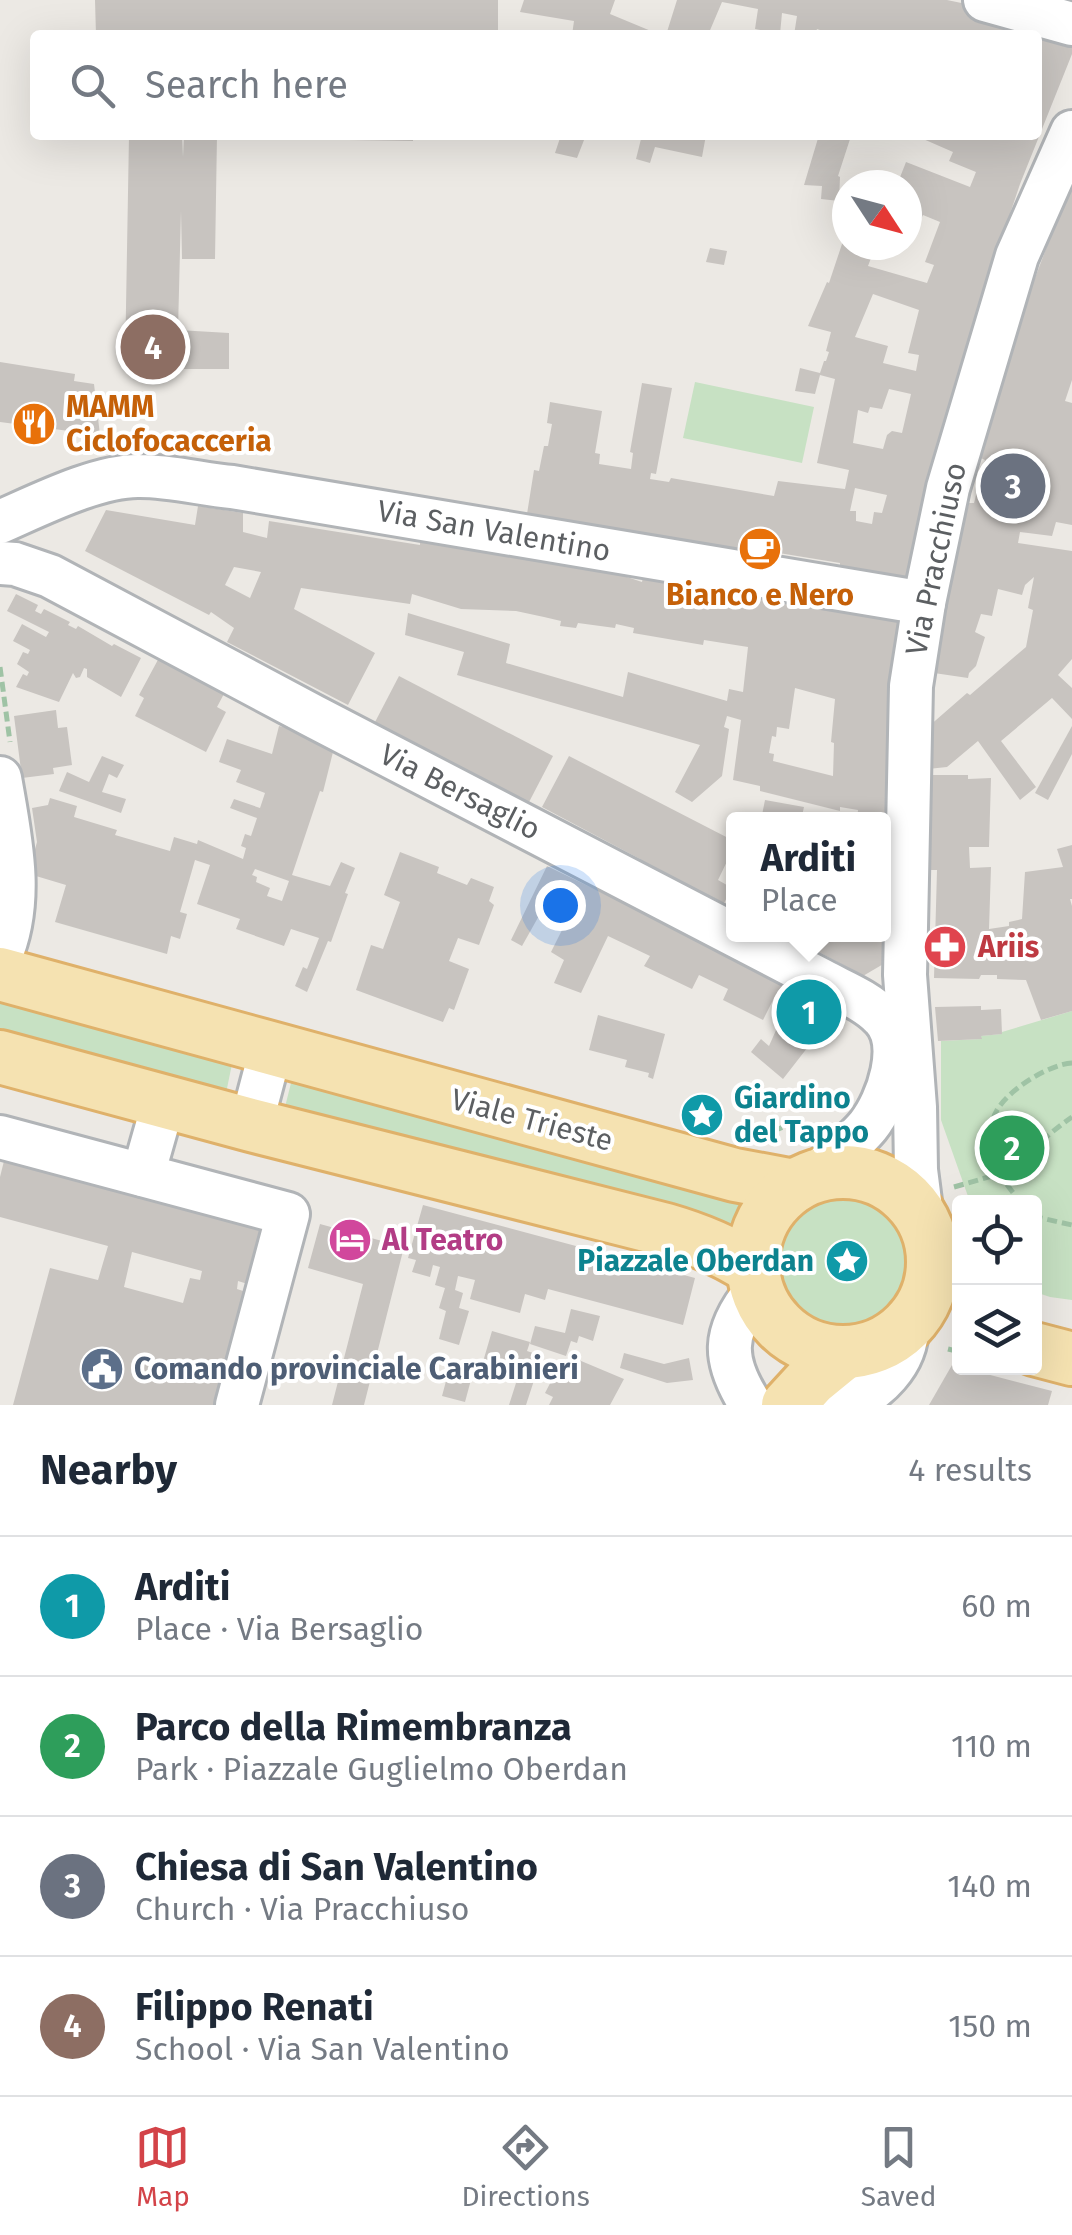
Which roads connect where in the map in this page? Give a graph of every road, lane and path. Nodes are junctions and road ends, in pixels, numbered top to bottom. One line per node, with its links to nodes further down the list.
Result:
1 (985, 0): 2 (street)
2 (1072, 24)
3 (1072, 132): 8 (street, Via Pracchiuso)
4 (66, 494): 5 (street, Via San Valentino); 7 (street); 8 (street, Via San Valentino)
5 (0, 522)
6 (0, 563): 7 (street, Via Bersaglio)
7 (50, 576): 10 (street, Via Bersaglio)
8 (924, 603): 14 (street, Via Pracchiuso)
9 (0, 778): 12 (street)
10 (726, 931)
11 (747, 942): 14 (street, Via Bersaglio)
12 (0, 957)
13 (0, 974): 15 (main road, Viale Trieste)
14 (890, 1017): 24 (street); 28 (street)
15 (272, 1049): 20 (street); 24 (main road, Viale Trieste)
16 (0, 1056): 18 (main road)
17 (1072, 1063): 22 (path)
18 (164, 1102): 20 (main road); 23 (street)
19 (1072, 1117): 22 (path)
20 (251, 1125): 29 (main road)
21 (0, 1138): 23 (street)
22 (999, 1174): 25 (path); 28 (path)
23 (143, 1175): 37 (street)
24 (805, 1181): 28 (main road); 29 (main road)
25 (1013, 1195)
26 (1042, 1218): 27 (path)
27 (1072, 1225)
28 (942, 1238): 32 (main road)
29 (763, 1296): 34 (main road); 36 (main road)
30 (1042, 1324): 31 (main road)
31 (1072, 1326)
32 (938, 1335): 34 (main road); 38 (street)
33 (1042, 1351): 35 (main road)
34 (844, 1353): 36 (main road)
35 (1072, 1359)
36 (783, 1404)
37 (237, 1405)
38 (844, 1405)

